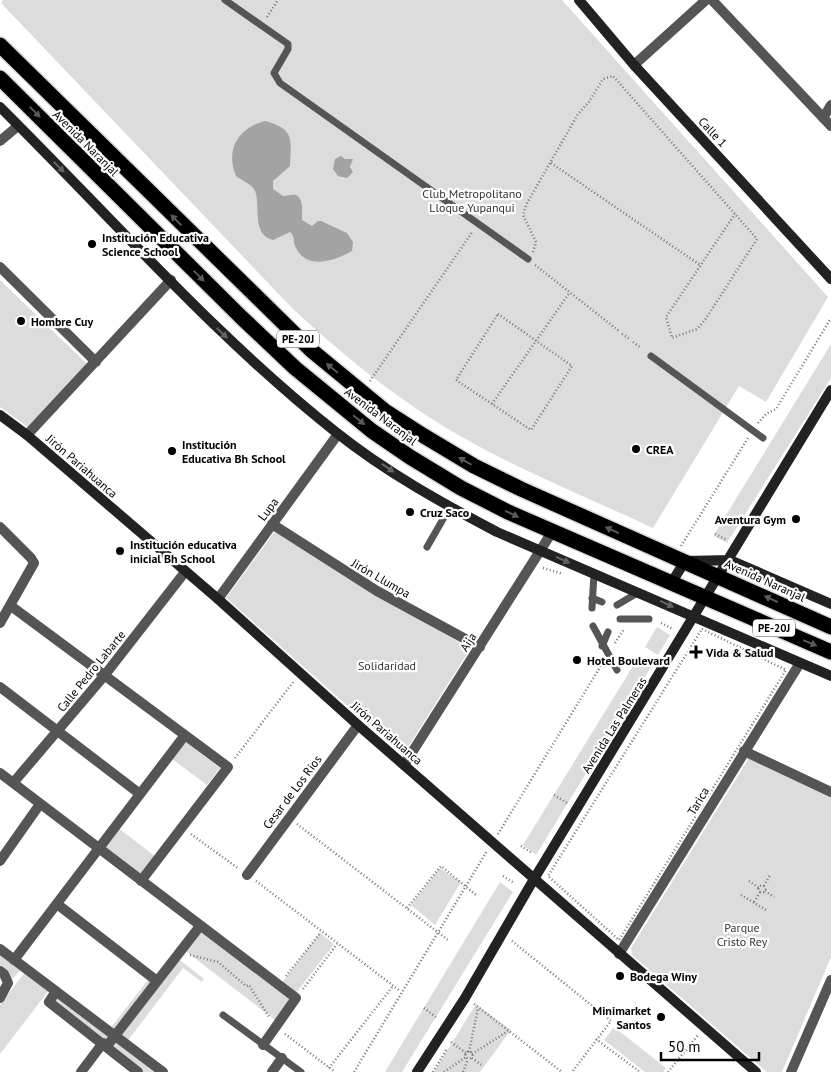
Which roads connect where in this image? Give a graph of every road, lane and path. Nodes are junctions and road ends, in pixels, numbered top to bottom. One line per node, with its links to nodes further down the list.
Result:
1 (225, 0): 6 (lane)
2 (278, 0): 6 (path)
3 (579, 0): 8 (main road, Calle 1)
4 (706, 0): 8 (street)
5 (712, 0): 12 (street)
6 (262, 24): 17 (lane)
7 (0, 45): 49 (highway, Avenida Naranjal / PE-20J, one-way to 7)
8 (634, 65): 21 (main road, Calle 1)
9 (0, 78): 42 (highway, Avenida Naranjal / PE-20J, one-way to 42)
10 (831, 106): 12 (street)
11 (0, 107): 13 (main road)
12 (827, 122)
13 (18, 126): 14 (street); 22 (main road, one-way to 22)
14 (0, 141)
15 (551, 163): 16 (path); 18 (path); 19 (path)
16 (735, 214): 19 (path); 19 (path)
17 (478, 224): 18 (lane); 31 (path)
18 (528, 259): 23 (path)
19 (700, 265)
20 (0, 267): 30 (street)
21 (831, 279)
22 (171, 280): 30 (street); 36 (main road, one-way to 36)
23 (570, 292): 25 (path); 26 (path)
24 (831, 318): 35 (path)
25 (630, 340)
26 (535, 341): 33 (path); 33 (path); 33 (path)
27 (633, 342): 28 (path)
28 (641, 348)
29 (651, 356): 35 (lane)
30 (96, 362): 37 (street)
31 (369, 383)
32 (831, 390): 48 (main road, Avenida Las Palmeras)
33 (492, 404)
34 (0, 416): 37 (main road, Jirón Pariahuanca)
35 (752, 430): 38 (lane); 46 (path)
36 (338, 434): 39 (main road, one-way to 39); 40 (street, Lupa)
37 (27, 435): 50 (main road, Jirón Pariahuanca)
38 (763, 438)
39 (450, 507): 45 (lane); 47 (main road)
40 (272, 524): 58 (street, Lupa); 77 (street, Jirón Llumpa)
41 (0, 527): 64 (street)
42 (552, 532): 47 (street, Aija); 55 (highway, Avenida Naranjal / PE-20J)
43 (715, 534): 44 (path)
44 (729, 541)
45 (426, 547)
46 (680, 547)
47 (540, 551): 51 (main road, one-way to 51); 77 (street, Aija)
48 (730, 560): 49 (main road, Avenida Naranjal); 54 (main road, Avenida Las Palmeras); 61 (main road, Avenida Naranjal)
49 (685, 562): 54 (highway, Avenida Naranjal / PE-20J); 55 (main road)
50 (185, 572): 58 (main road, Jirón Pariahuanca); 84 (street, Calle Pedro Labarte)
51 (594, 574): 56 (main road); 57 (lane)
52 (538, 575): 53 (path)
53 (568, 576)
54 (719, 576): 59 (main road, Avenida Las Palmeras); 72 (highway, Avenida Naranjal / PE-20J, one-way to 54)
55 (672, 582): 59 (highway, Avenida Naranjal / PE-20J)
56 (639, 592): 62 (lane); 65 (main road, one-way to 65)
57 (592, 598): 60 (lane); 63 (lane)
58 (218, 599): 83 (main road, Jirón Pariahuanca)
59 (706, 599): 65 (main road, Avenida Las Palmeras); 79 (highway, Avenida Naranjal / PE-20J, one-way to 79)
60 (602, 602)
61 (831, 604)
62 (616, 605)
63 (592, 608)
64 (6, 609): 68 (street); 84 (street)
65 (694, 617): 81 (main road); 113 (main road, Avenida Las Palmeras)
66 (649, 619): 67 (lane)
67 (620, 620)
68 (0, 623)
69 (628, 623): 78 (path)
70 (661, 623): 73 (path)
71 (593, 626): 76 (lane)
72 (831, 627)
73 (673, 629)
74 (608, 632): 76 (lane)
75 (696, 641): 75 (path)
76 (602, 646): 82 (lane)
77 (480, 647): 91 (street, Aija)
78 (610, 651)
79 (831, 652)
80 (606, 658): 103 (path)
81 (800, 662): 85 (main road); 90 (street, Tarica)
82 (617, 670)
83 (300, 672): 87 (main road, Jirón Pariahuanca); 92 (path)
84 (104, 676): 88 (street, Calle Pedro Labarte); 89 (street)
85 (831, 676)
86 (0, 687): 88 (street)
87 (358, 725): 91 (main road, Jirón Pariahuanca); 100 (street, Cesar de Los Rios)
88 (56, 732): 94 (street, Calle Pedro Labarte); 96 (street)
89 (185, 735): 92 (street); 96 (street)
90 (744, 751): 95 (street); 137 (street, Tarica)
91 (404, 765): 113 (main road, Jirón Pariahuanca)
92 (228, 767): 102 (street)
93 (0, 773): 94 (street)
94 (13, 783): 98 (street)
95 (831, 792)
96 (140, 794): 106 (street)
97 (554, 795): 99 (path)
98 (40, 804): 106 (street); 109 (street)
99 (567, 804)
100 (288, 817): 110 (street, Cesar de Los Rios); 127 (path)
101 (492, 826): 103 (path)
102 (182, 827): 110 (path); 114 (street)
103 (500, 832): 104 (path)
104 (497, 836)
105 (521, 846): 108 (path)
106 (98, 849): 114 (street); 126 (street)
107 (488, 849): 117 (path)
108 (532, 853)
109 (0, 861)
110 (247, 875): 130 (path)
111 (770, 875): 118 (path)
112 (503, 876): 116 (path)
113 (534, 879): 137 (main road, Jirón Pariahuanca); 173 (main road, Avenida Las Palmeras)
114 (141, 881): 129 (street)
115 (750, 881): 119 (path)
116 (514, 883)
117 (466, 886): 122 (path); 127 (path); 131 (path)
118 (764, 886): 119 (path); 120 (path)
119 (759, 888): 121 (path)
120 (764, 891): 121 (path); 124 (path)
121 (760, 892): 125 (path)
122 (476, 895)
123 (741, 895): 125 (path)
124 (774, 897)
125 (754, 902): 128 (path)
126 (57, 904): 138 (street); 141 (street)
127 (407, 908): 131 (path)
128 (766, 910)
129 (200, 926): 136 (street); 142 (street)
130 (321, 932): 134 (path); 142 (path)
131 (438, 932): 132 (path); 145 (path)
132 (448, 940)
133 (512, 941): 156 (path)
134 (337, 944): 143 (path); 147 (path)
135 (0, 949): 138 (street)
136 (179, 953): 141 (street); 153 (path)
137 (619, 954): 180 (main road, Jirón Pariahuanca)
138 (14, 960): 144 (street)
139 (0, 971): 146 (street)
140 (831, 980): 181 (street)
141 (157, 981): 155 (street)
142 (279, 986): 147 (street)
143 (393, 986): 145 (path); 165 (path)
144 (56, 991): 155 (street); 159 (street)
145 (401, 992): 172 (path)
146 (0, 998)
147 (296, 998): 153 (street)
148 (474, 1004): 150 (path)
149 (424, 1008): 152 (path)
150 (478, 1008): 154 (path); 161 (path)
151 (223, 1015): 160 (lane)
152 (436, 1017)
153 (275, 1026): 160 (street); 165 (path)
154 (508, 1032): 161 (path); 176 (path)
155 (116, 1035): 159 (street); 168 (street)
156 (596, 1040): 177 (path); 178 (path)
157 (694, 1040): 179 (path)
158 (451, 1042): 161 (path)
159 (105, 1045): 166 (street); 167 (street)
160 (262, 1045): 162 (lane)
161 (470, 1054): 163 (path); 163 (path); 164 (path)
162 (282, 1058): 169 (street); 170 (lane)
163 (467, 1058): 174 (path); 175 (path)
164 (483, 1066)
165 (329, 1068): 171 (path)
166 (81, 1072)
167 (138, 1072)
168 (163, 1072)
169 (272, 1072)
170 (301, 1072)
171 (335, 1072)
172 (354, 1072)
173 (417, 1072)
174 (444, 1072)
175 (463, 1072)
176 (562, 1072)
177 (572, 1072)
178 (640, 1072)
179 (668, 1072)
180 (756, 1072)
181 (791, 1072)

